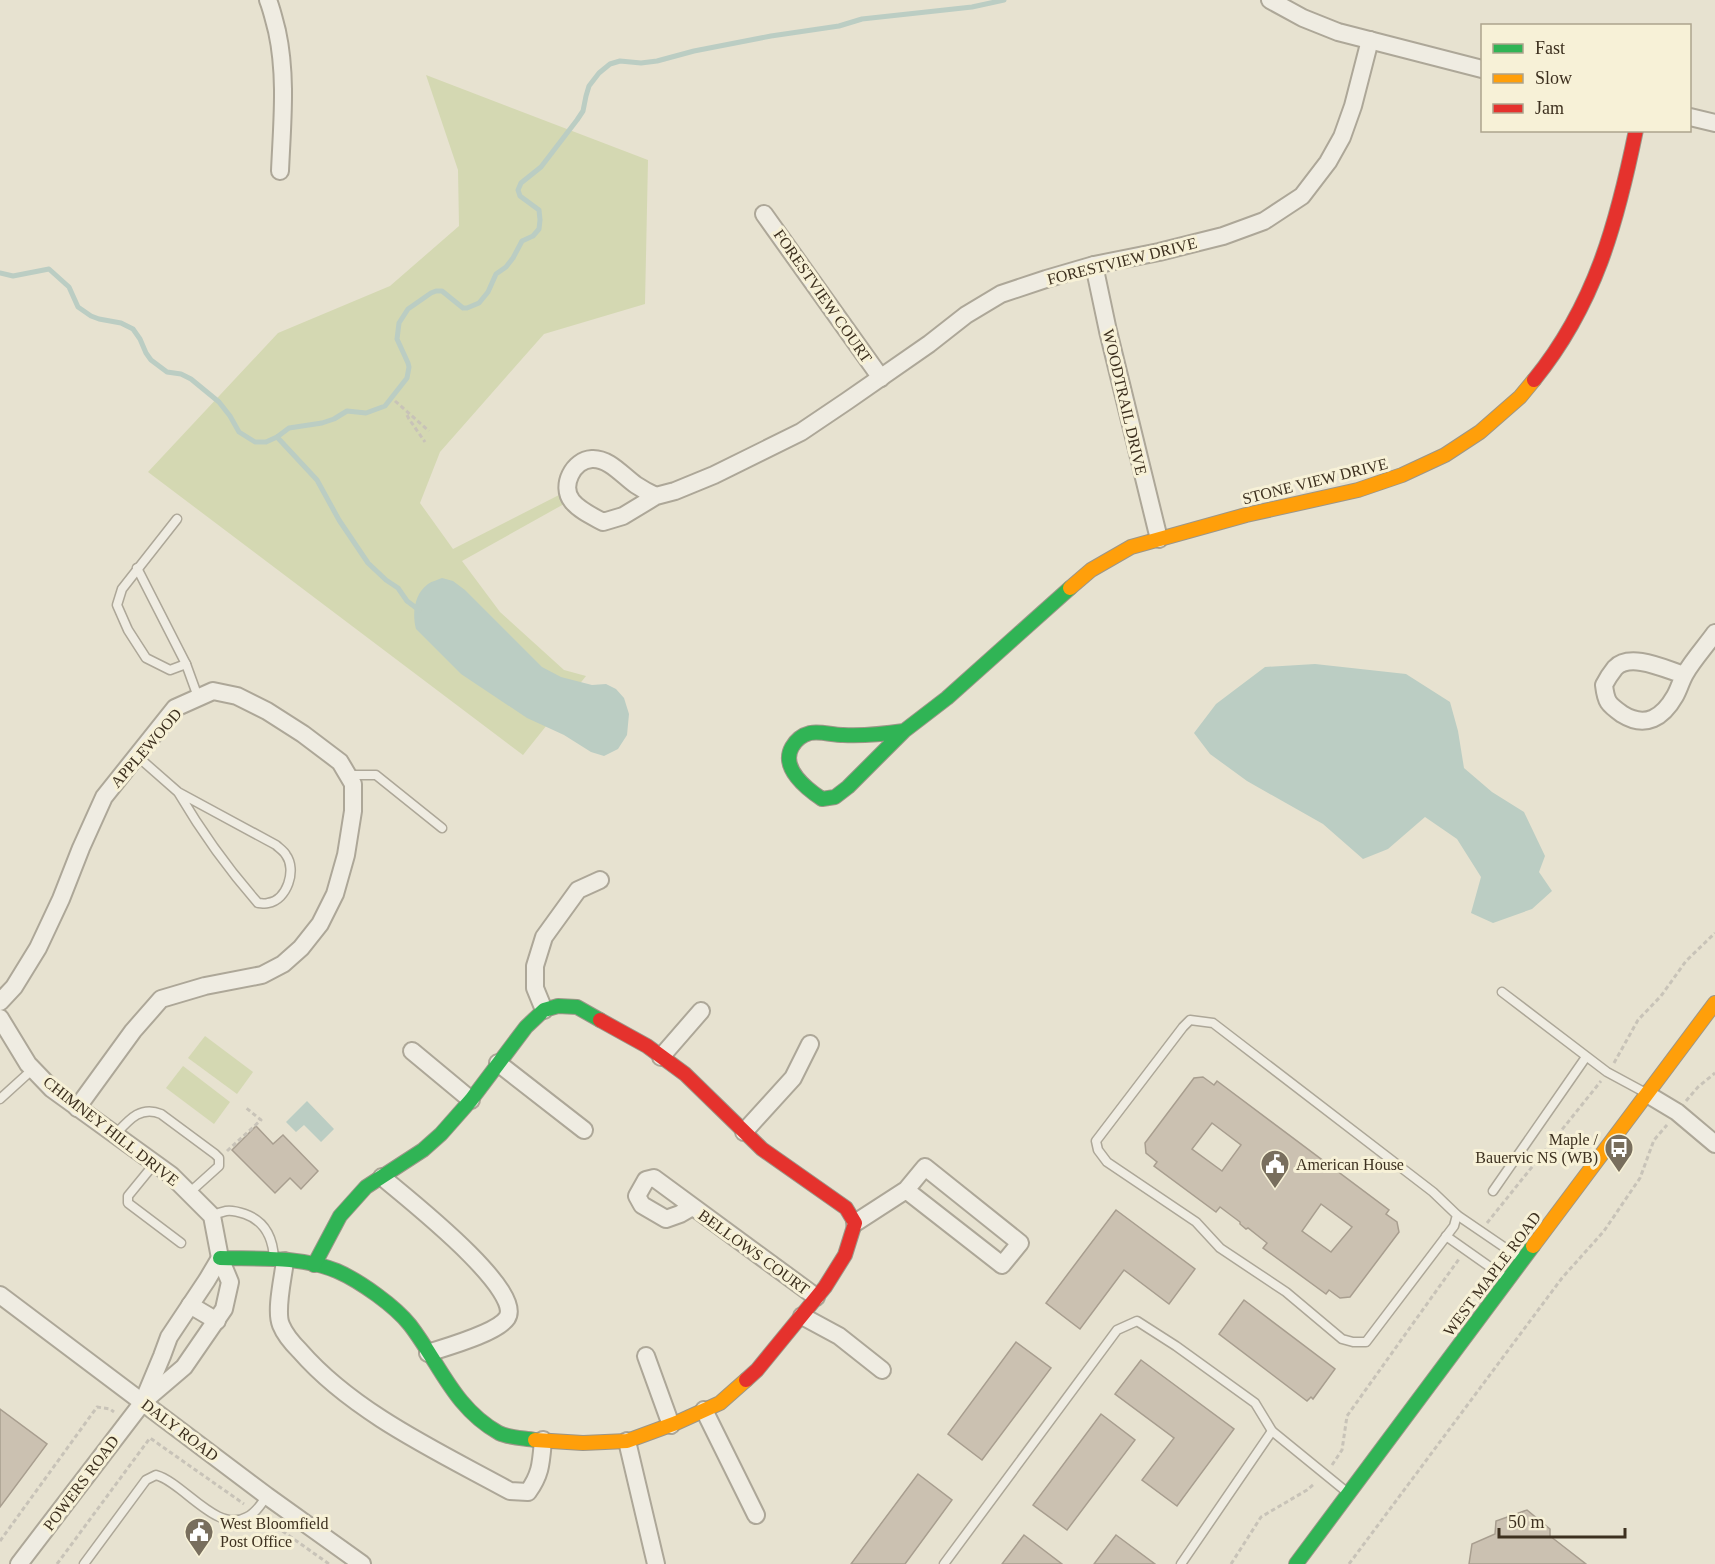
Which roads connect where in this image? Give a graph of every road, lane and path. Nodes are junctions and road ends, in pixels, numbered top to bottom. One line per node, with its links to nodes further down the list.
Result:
1 (268, 0): 8 (street)
2 (1270, 0): 3 (street)
3 (1370, 40): 4 (street); 10 (street, FORESTVIEW DRIVE)
4 (1481, 69)
5 (1691, 117): 6 (street)
6 (1715, 123)
7 (1636, 132): 18 (street, STONE VIEW DRIVE)
8 (280, 171)
9 (764, 214): 11 (street, FORESTVIEW COURT)
10 (1094, 265): 11 (street, FORESTVIEW DRIVE); 18 (street, WOODTRAIL DRIVE)
11 (881, 378): 16 (street, FORESTVIEW DRIVE)
12 (395, 400): 13 (path)
13 (407, 413): 14 (path); 15 (path)
14 (429, 431)
15 (425, 442)
16 (656, 496): 16 (street, FORESTVIEW DRIVE)
17 (177, 519): 19 (lane)
18 (1159, 539): 24 (street, STONE VIEW DRIVE)
19 (137, 568): 21 (lane); 21 (lane)
20 (1715, 633): 22 (street)
21 (186, 664): 23 (lane)
22 (1684, 675): 22 (street)
23 (198, 697): 25 (street, APPLEWOOD); 26 (street, APPLEWOOD)
24 (904, 731): 24 (street, STONE VIEW DRIVE)
25 (137, 756): 27 (lane); 31 (street, APPLEWOOD)
26 (347, 775): 28 (lane); 47 (street, APPLEWOOD)
27 (178, 792): 27 (lane)
28 (442, 828)
29 (600, 880): 33 (street)
30 (1502, 992): 39 (lane)
31 (0, 1002)
32 (1715, 1004): 43 (street, WEST MAPLE ROAD)
33 (544, 1010): 38 (street); 40 (street)
34 (701, 1011): 38 (street)
35 (2, 1027): 41 (street, CHIMNEY HILL DRIVE)
36 (810, 1044): 50 (street)
37 (412, 1051): 45 (street)
38 (661, 1057): 50 (street)
39 (1586, 1057): 43 (lane); 57 (lane)
40 (498, 1063): 45 (street); 49 (street)
41 (33, 1069): 44 (lane); 47 (street, CHIMNEY HILL DRIVE)
42 (1715, 1073): 48 (path)
43 (1647, 1094): 48 (street); 66 (street, WEST MAPLE ROAD)
44 (0, 1099)
45 (471, 1100): 55 (street)
46 (245, 1107): 53 (path)
47 (77, 1108): 51 (street, CHIMNEY HILL DRIVE)
48 (1677, 1112): 52 (street); 96 (path)
49 (584, 1130)
50 (744, 1132): 62 (street)
51 (115, 1135): 53 (lane); 54 (street, CHIMNEY HILL DRIVE)
52 (1715, 1144)
53 (219, 1158): 58 (lane)
54 (155, 1164): 58 (street, CHIMNEY HILL DRIVE); 64 (lane)
55 (382, 1177): 68 (street); 75 (street)
56 (906, 1190): 56 (street); 62 (street)
57 (1493, 1191)
58 (189, 1193): 61 (street, CHIMNEY HILL DRIVE)
59 (692, 1207): 71 (street, BELLOWS COURT)
60 (1457, 1215): 63 (lane); 63 (lane); 66 (lane)
61 (212, 1216): 65 (street); 67 (lane)
62 (855, 1223): 71 (street)
63 (1446, 1236): 69 (lane)
64 (181, 1243)
65 (220, 1258): 67 (street); 72 (street); 74 (street)
66 (1523, 1260): 69 (street, WEST MAPLE ROAD)
67 (280, 1261): 68 (street); 83 (street)
68 (314, 1265): 75 (street)
69 (1508, 1279): 85 (street, WEST MAPLE ROAD)
70 (0, 1294): 78 (street, DALY ROAD)
71 (816, 1297): 73 (street)
72 (190, 1305): 74 (street); 78 (street)
73 (802, 1316): 77 (street); 80 (street)
74 (217, 1321): 78 (street)
75 (428, 1353): 83 (street)
76 (646, 1356): 81 (street)
77 (882, 1370)
78 (143, 1402): 86 (street, DALY ROAD); 89 (street, POWERS ROAD)
79 (97, 1407): 88 (path)
80 (704, 1410): 81 (street); 87 (street)
81 (671, 1425): 84 (street)
82 (1272, 1431): 85 (lane); 93 (lane); 94 (lane)
83 (543, 1440): 84 (street)
84 (627, 1441): 92 (street)
85 (1349, 1493): 95 (street, WEST MAPLE ROAD)
86 (267, 1496): 90 (lane); 91 (street, DALY ROAD)
87 (756, 1515)
88 (0, 1541)
89 (19, 1564)
90 (84, 1564)
91 (362, 1564)
92 (656, 1564)
93 (944, 1564)
94 (1181, 1564)
95 (1296, 1564)
96 (1349, 1564)

